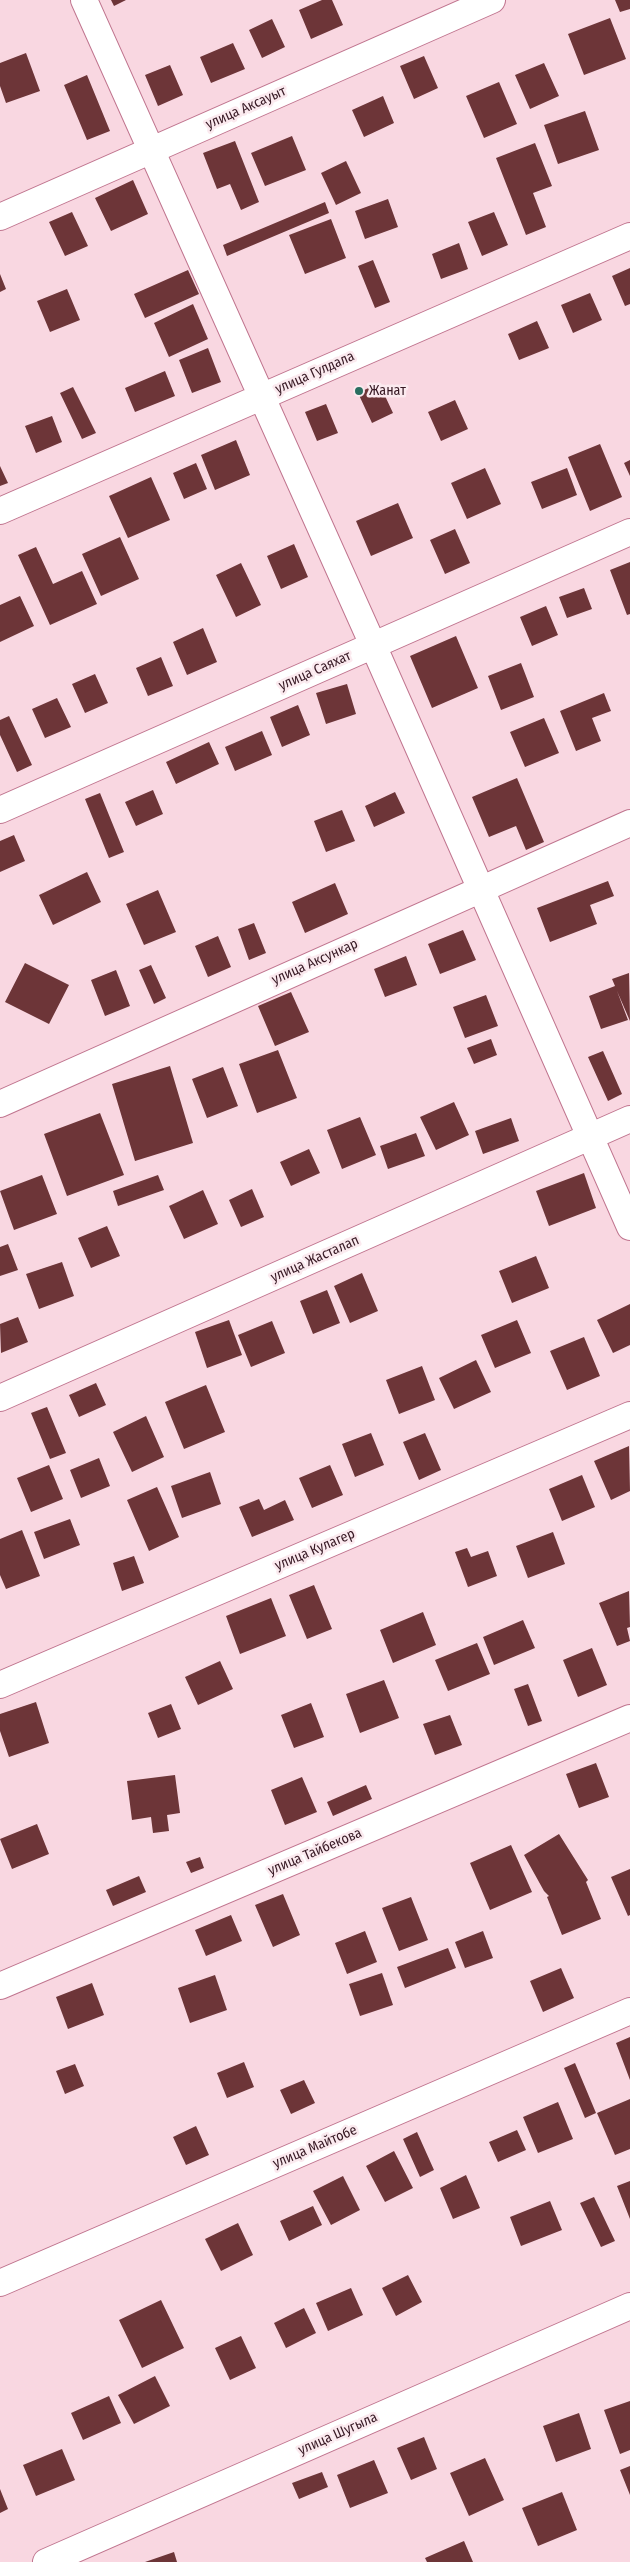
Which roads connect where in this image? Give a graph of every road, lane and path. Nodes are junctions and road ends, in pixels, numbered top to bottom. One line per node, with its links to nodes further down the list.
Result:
1 (84, 0): 3 (street)
2 (492, 0): 3 (street, улица Аксауыт)
3 (152, 149): 4 (street, улица Аксауыт); 6 (street)
4 (0, 217)
5 (630, 236): 6 (street, улица Гулдала)
6 (262, 396): 7 (street, улица Гулдала); 9 (street)
7 (0, 511)
8 (630, 532): 9 (street, улица Саяхат)
9 (373, 645): 10 (street, улица Саяхат); 12 (street)
10 (0, 810)
11 (630, 823): 12 (street, улица Аксункар)
12 (479, 888): 13 (street, улица Аксункар); 15 (street)
13 (0, 1104)
14 (630, 1119): 15 (street, улица Жасталап)
15 (589, 1137): 16 (street); 17 (street, улица Жасталап)
16 (630, 1227)
17 (0, 1398)
18 (630, 1415): 19 (street, улица Кулагер)
19 (0, 1685)
20 (630, 1718): 21 (street, улица Тайбекова)
21 (0, 1986)
22 (630, 2011): 23 (street, улица Майтобе)
23 (0, 2283)
24 (630, 2306): 25 (street, улица Шугыла)
25 (46, 2562)

